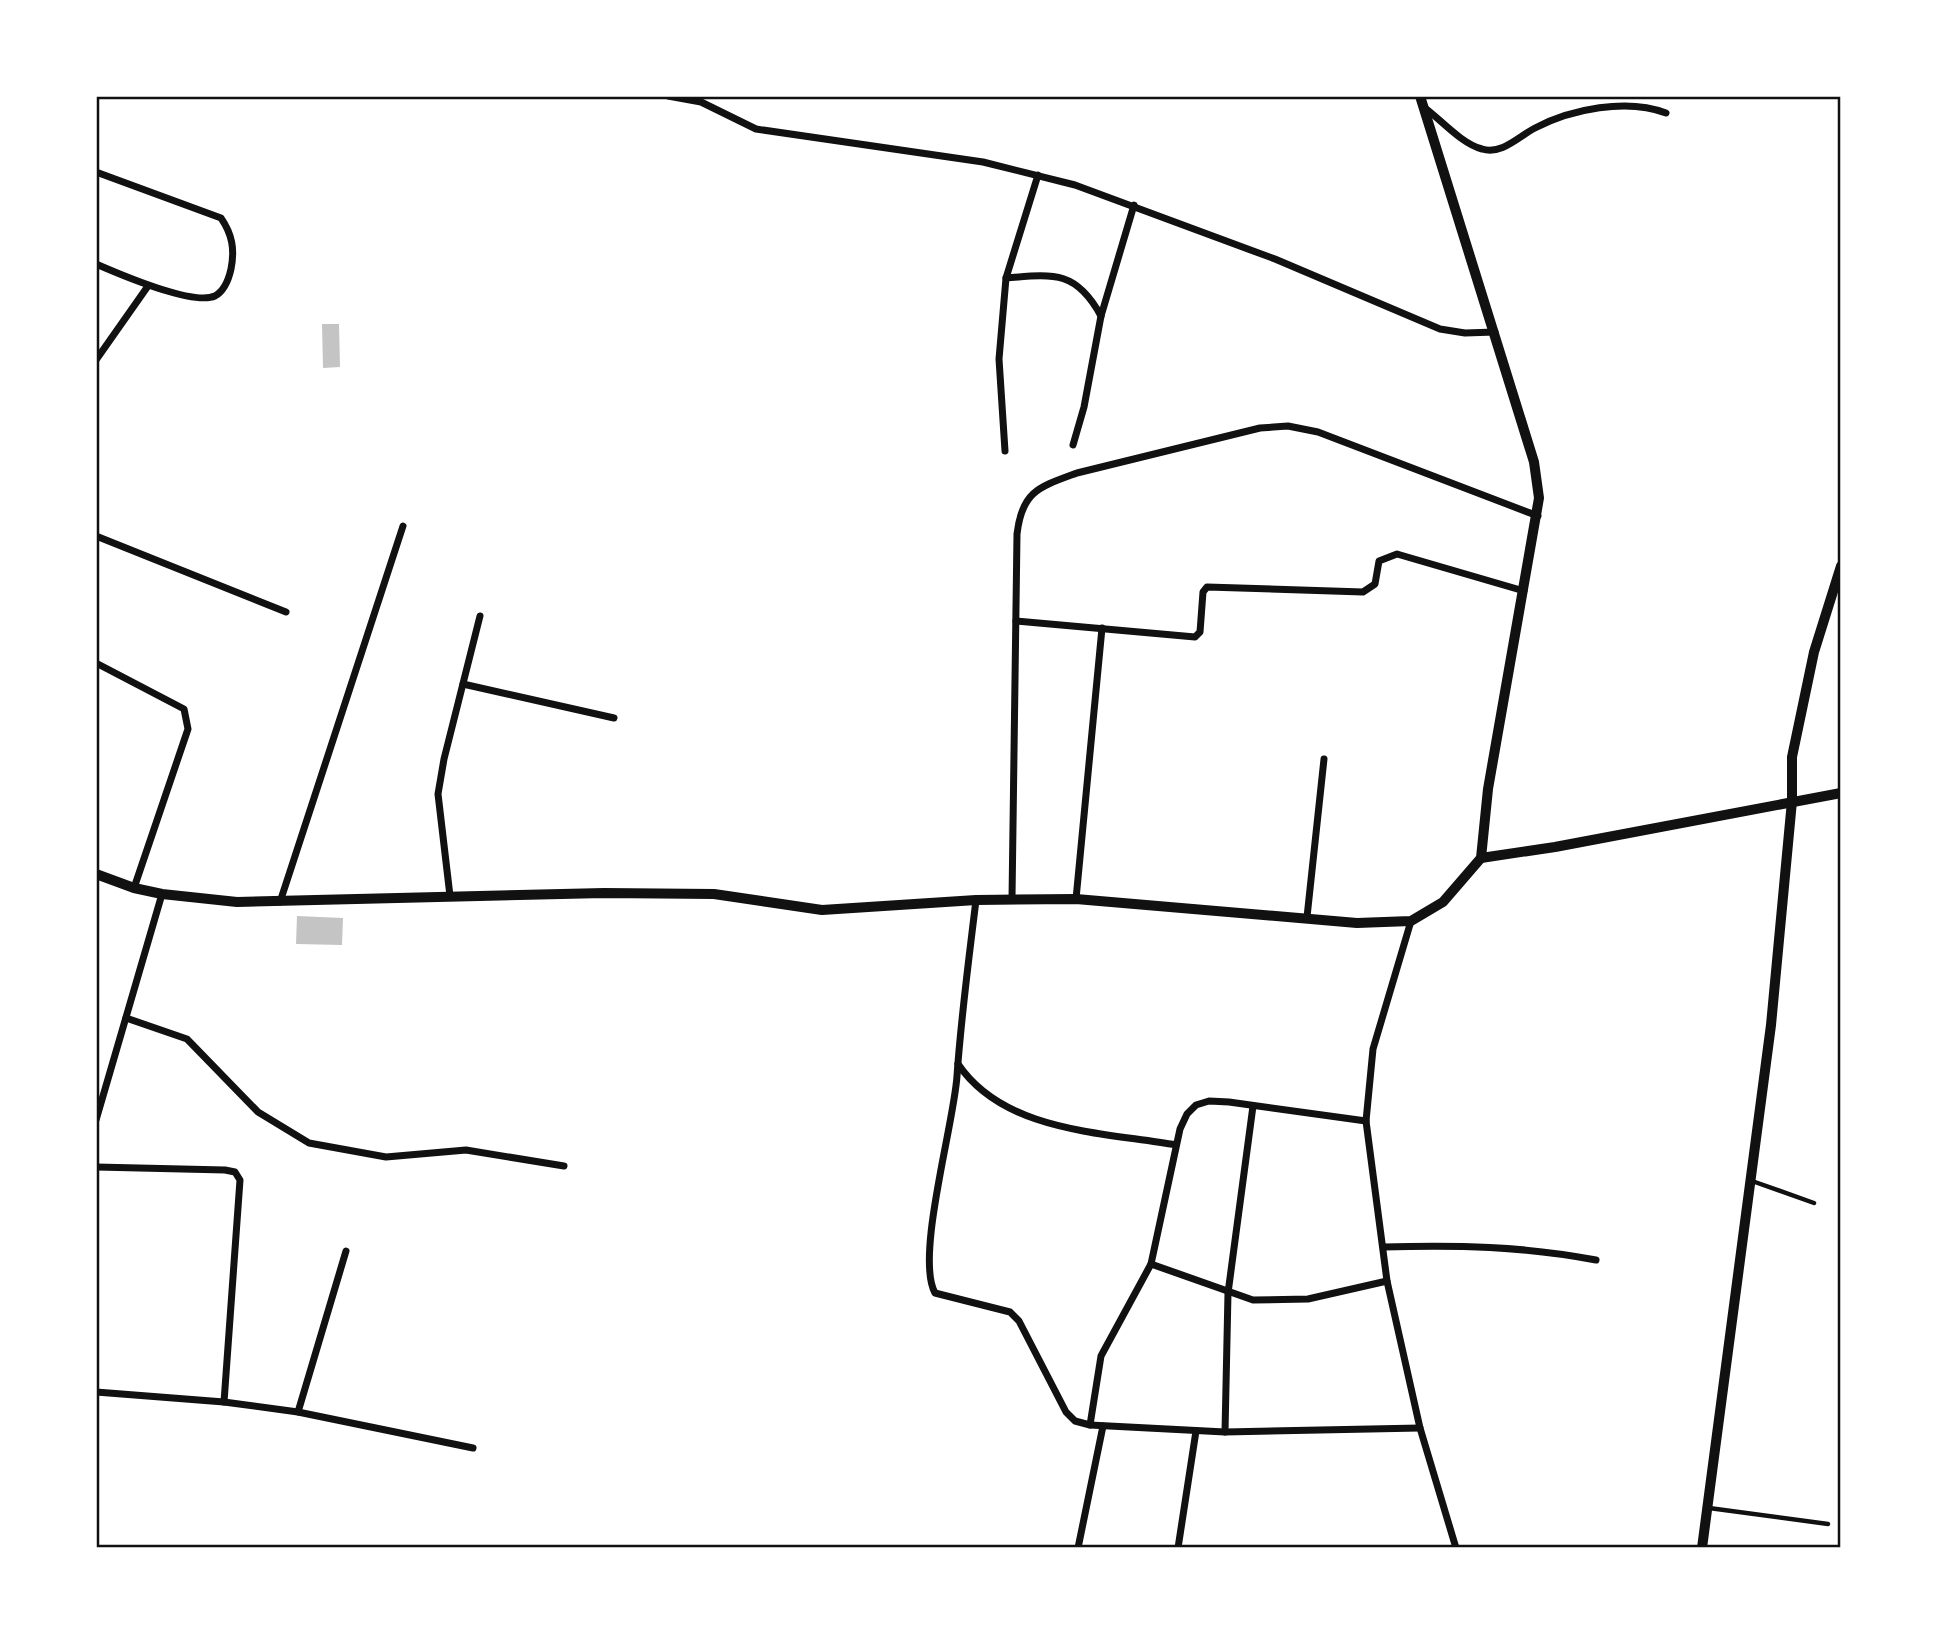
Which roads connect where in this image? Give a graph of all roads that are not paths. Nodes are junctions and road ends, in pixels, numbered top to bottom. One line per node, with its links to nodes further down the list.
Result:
1 (668, 96): 6 (street)
2 (1420, 96): 3 (street)
3 (1424, 108): 4 (street); 12 (street)
4 (1666, 113)
5 (96, 172): 10 (street)
6 (1038, 175): 7 (street); 9 (street)
7 (1134, 205): 11 (street); 12 (street)
8 (96, 264): 10 (street)
9 (1006, 278): 11 (street); 15 (street)
10 (148, 286): 13 (street)
11 (1101, 316): 14 (street)
12 (1495, 332): 16 (street)
13 (96, 360)
14 (1073, 445)
15 (1005, 452)
16 (1538, 516): 20 (street); 23 (street)
17 (402, 526): 39 (street)
18 (96, 536): 21 (street)
19 (1841, 566): 30 (street)
20 (1524, 591): 24 (street); 31 (street)
21 (286, 612)
22 (480, 616): 26 (street)
23 (1016, 621): 24 (street); 36 (street)
24 (1102, 628): 37 (street)
25 (96, 663): 33 (street)
26 (463, 684): 27 (street); 35 (street)
27 (614, 718)
28 (1324, 759): 40 (street)
29 (1841, 793): 30 (street)
30 (1791, 801): 31 (street); 50 (street)
31 (1481, 858): 41 (street)
32 (96, 874): 33 (street)
33 (134, 888): 34 (street)
34 (162, 894): 39 (street); 42 (street)
35 (450, 896): 38 (street); 39 (street)
36 (1012, 899): 37 (street); 38 (street)
37 (1076, 899): 40 (street)
38 (976, 900): 43 (street)
39 (280, 903)
40 (1307, 917): 41 (street)
41 (1411, 921): 46 (street)
42 (127, 1018): 45 (street); 49 (street)
43 (957, 1062): 47 (street); 61 (street)
44 (1253, 1106): 46 (street); 47 (street); 57 (street)
45 (96, 1120)
46 (1366, 1121): 52 (street)
47 (1176, 1144): 55 (street)
48 (96, 1167): 59 (street)
49 (564, 1167)
50 (1748, 1179): 51 (lane); 67 (street)
51 (1814, 1203)
52 (1383, 1247): 54 (street); 56 (street)
53 (346, 1251): 60 (street)
54 (1596, 1260)
55 (1151, 1264): 57 (street); 61 (street)
56 (1387, 1281): 57 (street); 63 (street)
57 (1228, 1293): 65 (street)
58 (96, 1392): 59 (street)
59 (224, 1402): 60 (street)
60 (298, 1412): 66 (street)
61 (1090, 1425): 62 (street)
62 (1103, 1426): 64 (street); 69 (street)
63 (1419, 1428): 65 (street); 71 (street)
64 (1196, 1431): 65 (street); 70 (street)
65 (1225, 1432)
66 (473, 1448)
67 (1708, 1508): 68 (lane); 72 (street)
68 (1828, 1524)
69 (1078, 1548)
70 (1178, 1548)
71 (1455, 1548)
72 (1702, 1548)

